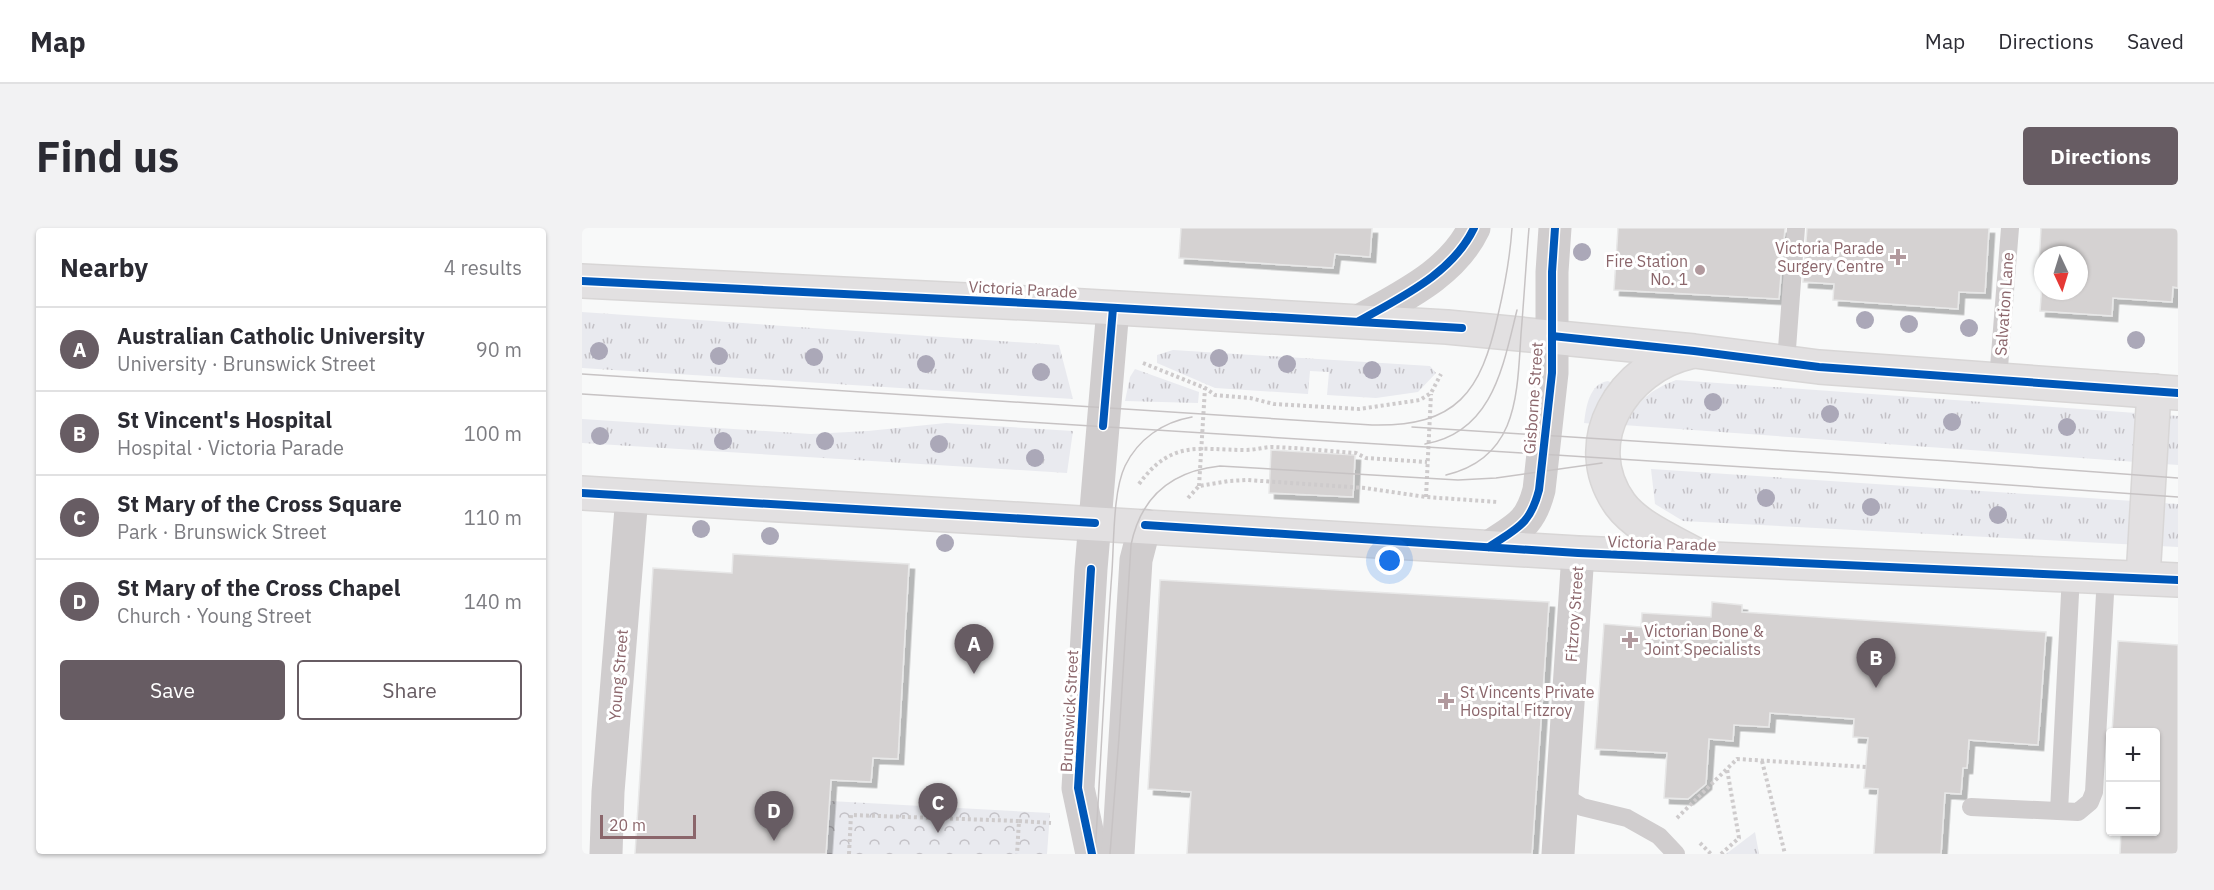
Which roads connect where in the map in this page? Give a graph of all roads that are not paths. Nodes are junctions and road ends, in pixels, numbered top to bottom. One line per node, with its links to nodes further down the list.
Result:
1 (1474, 228): 7 (street)
2 (1555, 228): 8 (street, Gisborne Street)
3 (1796, 228): 10 (lane)
4 (2010, 228): 11 (lane, Salvation Lane)
5 (582, 281): 6 (main road, Victoria Parade)
6 (1113, 308): 7 (main road, Victoria Parade); 15 (street, Brunswick Street)
7 (1359, 321): 8 (main road, Victoria Parade)
8 (1552, 336): 9 (main road, Victoria Parade); 17 (street, Gisborne Street)
9 (1694, 351): 10 (main road, Victoria Parade); 19 (main road)
10 (1786, 362): 11 (main road, Victoria Parade)
11 (1998, 380): 12 (main road, Victoria Parade)
12 (2166, 392): 22 (main road)
13 (582, 493): 14 (main road, Victoria Parade)
14 (632, 496): 15 (main road, Victoria Parade); 27 (street, Young Street)
15 (1095, 523): 16 (main road, Victoria Parade); 28 (street, Brunswick Street)
16 (1145, 525): 17 (main road, Victoria Parade); 29 (street)
17 (1489, 547): 18 (main road, Victoria Parade)
18 (1578, 553): 19 (main road, Victoria Parade); 24 (street, Fitzroy Street)
19 (1699, 558): 20 (main road, Victoria Parade)
20 (2071, 574): 21 (main road, Victoria Parade); 26 (lane)
21 (2106, 576): 22 (main road, Victoria Parade); 26 (lane)
22 (2143, 578): 23 (main road, Victoria Parade)
23 (2178, 580)
24 (1562, 795): 30 (street, Fitzroy Street); 31 (lane)
25 (1971, 807): 26 (lane)
26 (2059, 811)
27 (606, 854)
28 (1092, 854)
29 (1118, 854)
30 (1558, 854)
31 (1676, 854)

